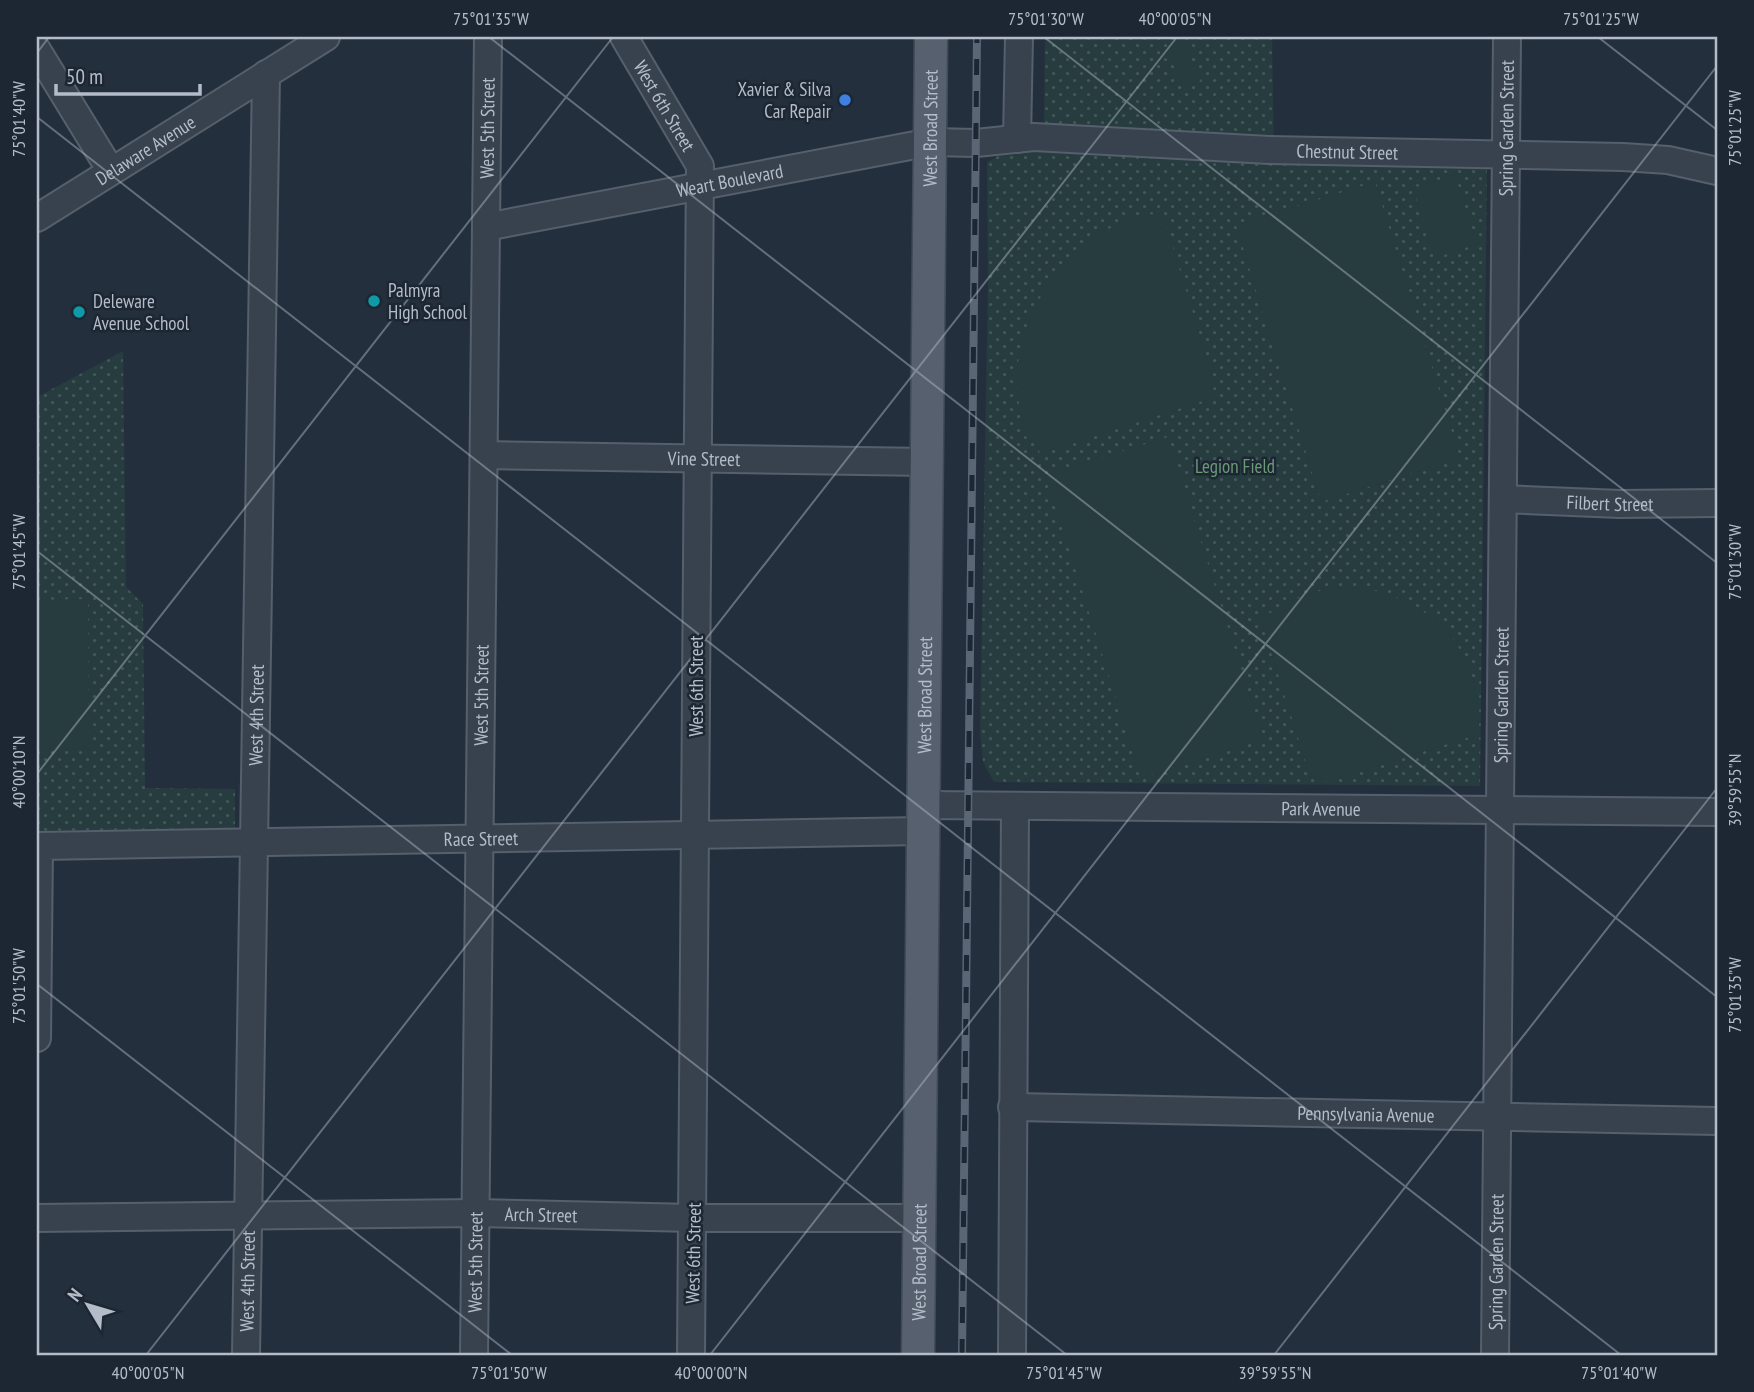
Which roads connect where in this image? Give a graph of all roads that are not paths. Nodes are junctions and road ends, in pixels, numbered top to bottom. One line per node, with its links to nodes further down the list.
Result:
1 (326, 37): 8 (street, Delaware Avenue)
2 (488, 37): 17 (street, West 5th Street)
3 (624, 37): 15 (street, West 6th Street)
4 (931, 37): 10 (main road, West Broad Street)
5 (1019, 37): 9 (street)
6 (1507, 37): 12 (street, Spring Garden Street)
7 (37, 50): 13 (street)
8 (266, 74): 13 (street, Delaware Avenue); 29 (street, West 4th Street)
9 (1017, 139): 11 (street, Chestnut Street); 12 (street, Chestnut Street)
10 (931, 142): 11 (street, Weart Boulevard); 15 (street, Weart Boulevard); 20 (main road, West Broad Street)
11 (976, 143)
12 (1506, 153): 14 (street, Chestnut Street); 21 (street, Spring Garden Street)
13 (111, 171): 16 (street, Delaware Avenue)
14 (1717, 171)
15 (699, 187): 17 (street, Weart Boulevard); 19 (street, West 6th Street)
16 (37, 218)
17 (486, 227): 18 (street, West 5th Street)
18 (484, 455): 19 (street, Vine Street); 28 (street, West 5th Street)
19 (698, 458): 20 (street, Vine Street); 27 (street, West 6th Street)
20 (927, 462): 26 (main road, West Broad Street)
21 (1503, 499): 22 (street, Filbert Street); 24 (street, Spring Garden Street)
22 (1717, 503)
23 (1015, 806): 24 (street, Park Avenue); 26 (street, Park Avenue); 31 (street)
24 (1500, 810): 25 (street, Park Avenue); 32 (street, Spring Garden Street)
25 (1717, 812)
26 (923, 818): 27 (street, Race Street); 38 (main road, West Broad Street)
27 (695, 835): 28 (street, Race Street); 37 (street, West 6th Street)
28 (479, 838): 29 (street, Race Street); 34 (street, West 5th Street)
29 (254, 842): 30 (street, Race Street); 35 (street, West 4th Street)
30 (37, 1038)
31 (1012, 1107): 32 (street, Pennsylvania Avenue); 43 (street)
32 (1497, 1116): 33 (street, Pennsylvania Avenue); 44 (street, Spring Garden Street)
33 (1717, 1121)
34 (475, 1213): 35 (street, Arch Street); 37 (street, Arch Street); 40 (street, West 5th Street)
35 (248, 1215): 36 (street, Arch Street); 39 (street, West 4th Street)
36 (37, 1218)
37 (693, 1218): 38 (street, Arch Street); 41 (street, West 6th Street)
38 (919, 1218): 42 (main road, West Broad Street)
39 (246, 1355)
40 (474, 1355)
41 (691, 1355)
42 (918, 1355)
43 (1012, 1355)
44 (1495, 1355)

